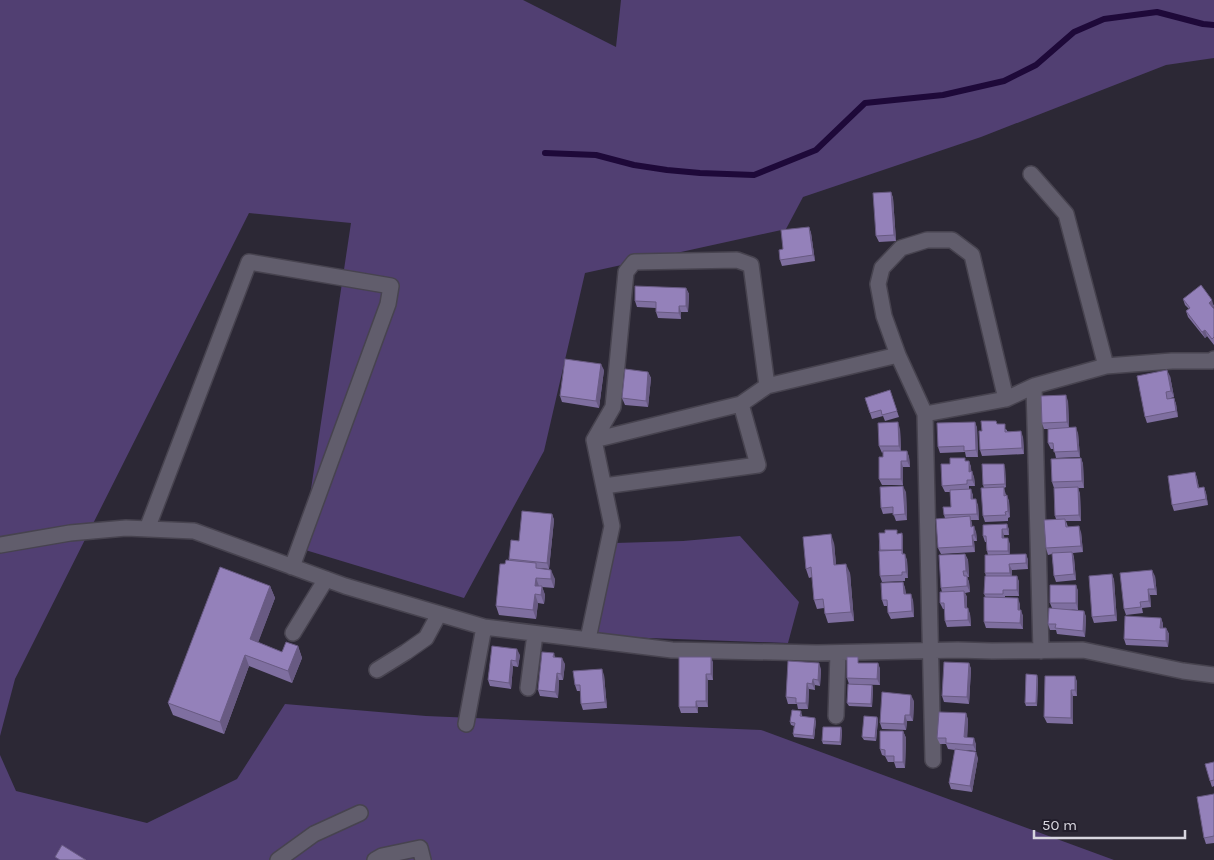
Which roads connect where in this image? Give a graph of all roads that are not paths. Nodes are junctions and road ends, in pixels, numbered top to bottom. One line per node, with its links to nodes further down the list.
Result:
1 (1032, 174): 4 (street)
2 (898, 355): 5 (street); 7 (street); 9 (street)
3 (1214, 360): 4 (street)
4 (1106, 366): 6 (street)
5 (768, 386): 8 (street); 10 (street)
6 (1034, 386): 7 (street); 21 (street)
7 (1006, 399): 9 (street)
8 (741, 404): 10 (street); 11 (street)
9 (925, 414): 22 (street)
10 (594, 440): 11 (street)
11 (604, 486): 20 (street)
12 (148, 529): 13 (street); 14 (street); 14 (street)
13 (0, 545)
14 (292, 567): 15 (street)
15 (326, 579): 16 (street); 18 (street)
16 (439, 614): 17 (street); 24 (street)
17 (484, 627): 19 (street); 28 (street)
18 (293, 633)
19 (535, 634): 20 (street); 26 (street)
20 (588, 639): 23 (street)
21 (1041, 650): 22 (street); 25 (street)
22 (931, 651): 23 (street); 29 (street)
23 (838, 652): 27 (street)
24 (377, 670)
25 (1214, 676)
26 (528, 688)
27 (836, 716)
28 (466, 724)
29 (932, 760)
30 (360, 813): 31 (street)
31 (278, 860)
32 (375, 860): 33 (street)
33 (423, 860)

